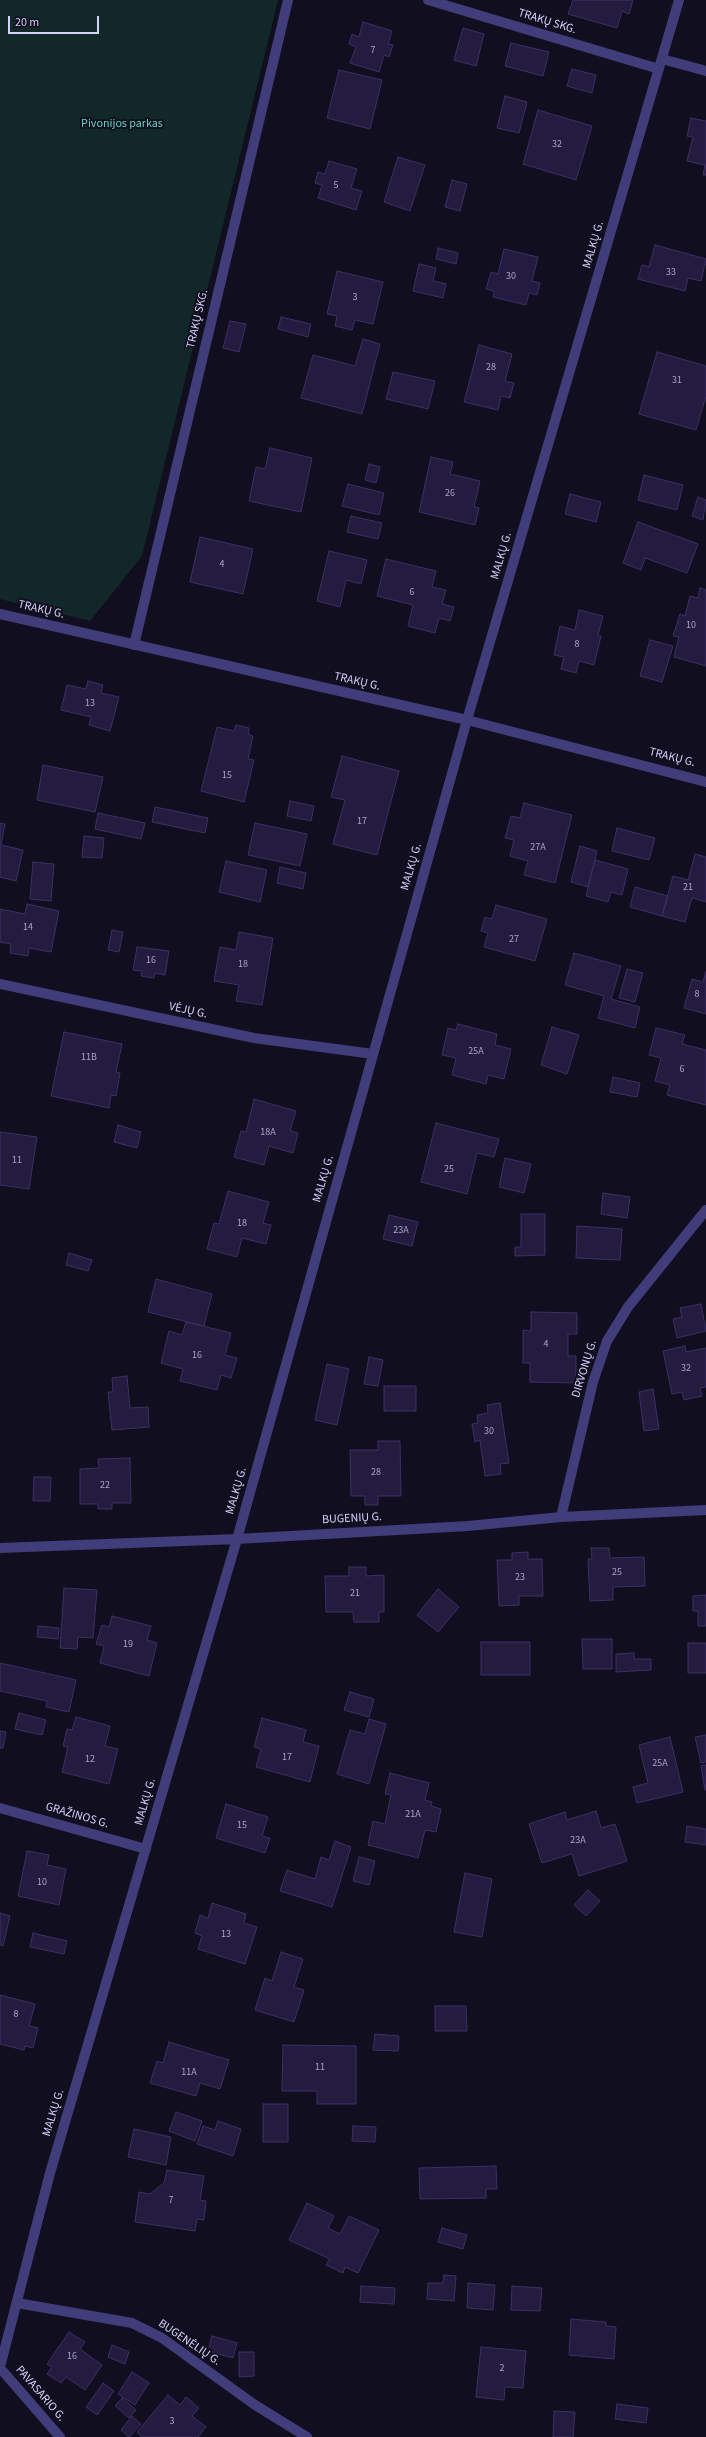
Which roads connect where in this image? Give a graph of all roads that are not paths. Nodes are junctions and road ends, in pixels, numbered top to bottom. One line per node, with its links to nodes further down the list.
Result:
1 (288, 0): 7 (street, TRAKŲ SKG.)
2 (428, 0): 4 (street, TRAKŲ SKG.)
3 (679, 0): 4 (street, MALKŲ G.)
4 (661, 64): 5 (street, TRAKŲ SKG.); 8 (street, MALKŲ G.)
5 (706, 71)
6 (0, 614): 7 (street, TRAKŲ G.)
7 (134, 645): 8 (street, TRAKŲ G.)
8 (467, 720): 9 (street, TRAKŲ G.); 11 (street, MALKŲ G.)
9 (706, 782)
10 (0, 984): 11 (street, VĖJŲ G.)
11 (373, 1054): 15 (street, MALKŲ G.)
12 (706, 1210): 14 (street, DIRVONŲ G.)
13 (706, 1510): 14 (street, BUGENIŲ G.)
14 (561, 1517): 15 (street, BUGENIŲ G.)
15 (237, 1539): 16 (street, BUGENIŲ G.); 18 (street, MALKŲ G.)
16 (0, 1548)
17 (0, 1808): 18 (street, GRAŽINOS G.)
18 (146, 1849): 19 (street, MALKŲ G.)
19 (17, 2303): 20 (street, MALKŲ G.); 22 (street, BUGENĖLIŲ G.)
20 (0, 2368): 21 (street, PAVASARIO G.)
21 (60, 2437)
22 (307, 2437)

